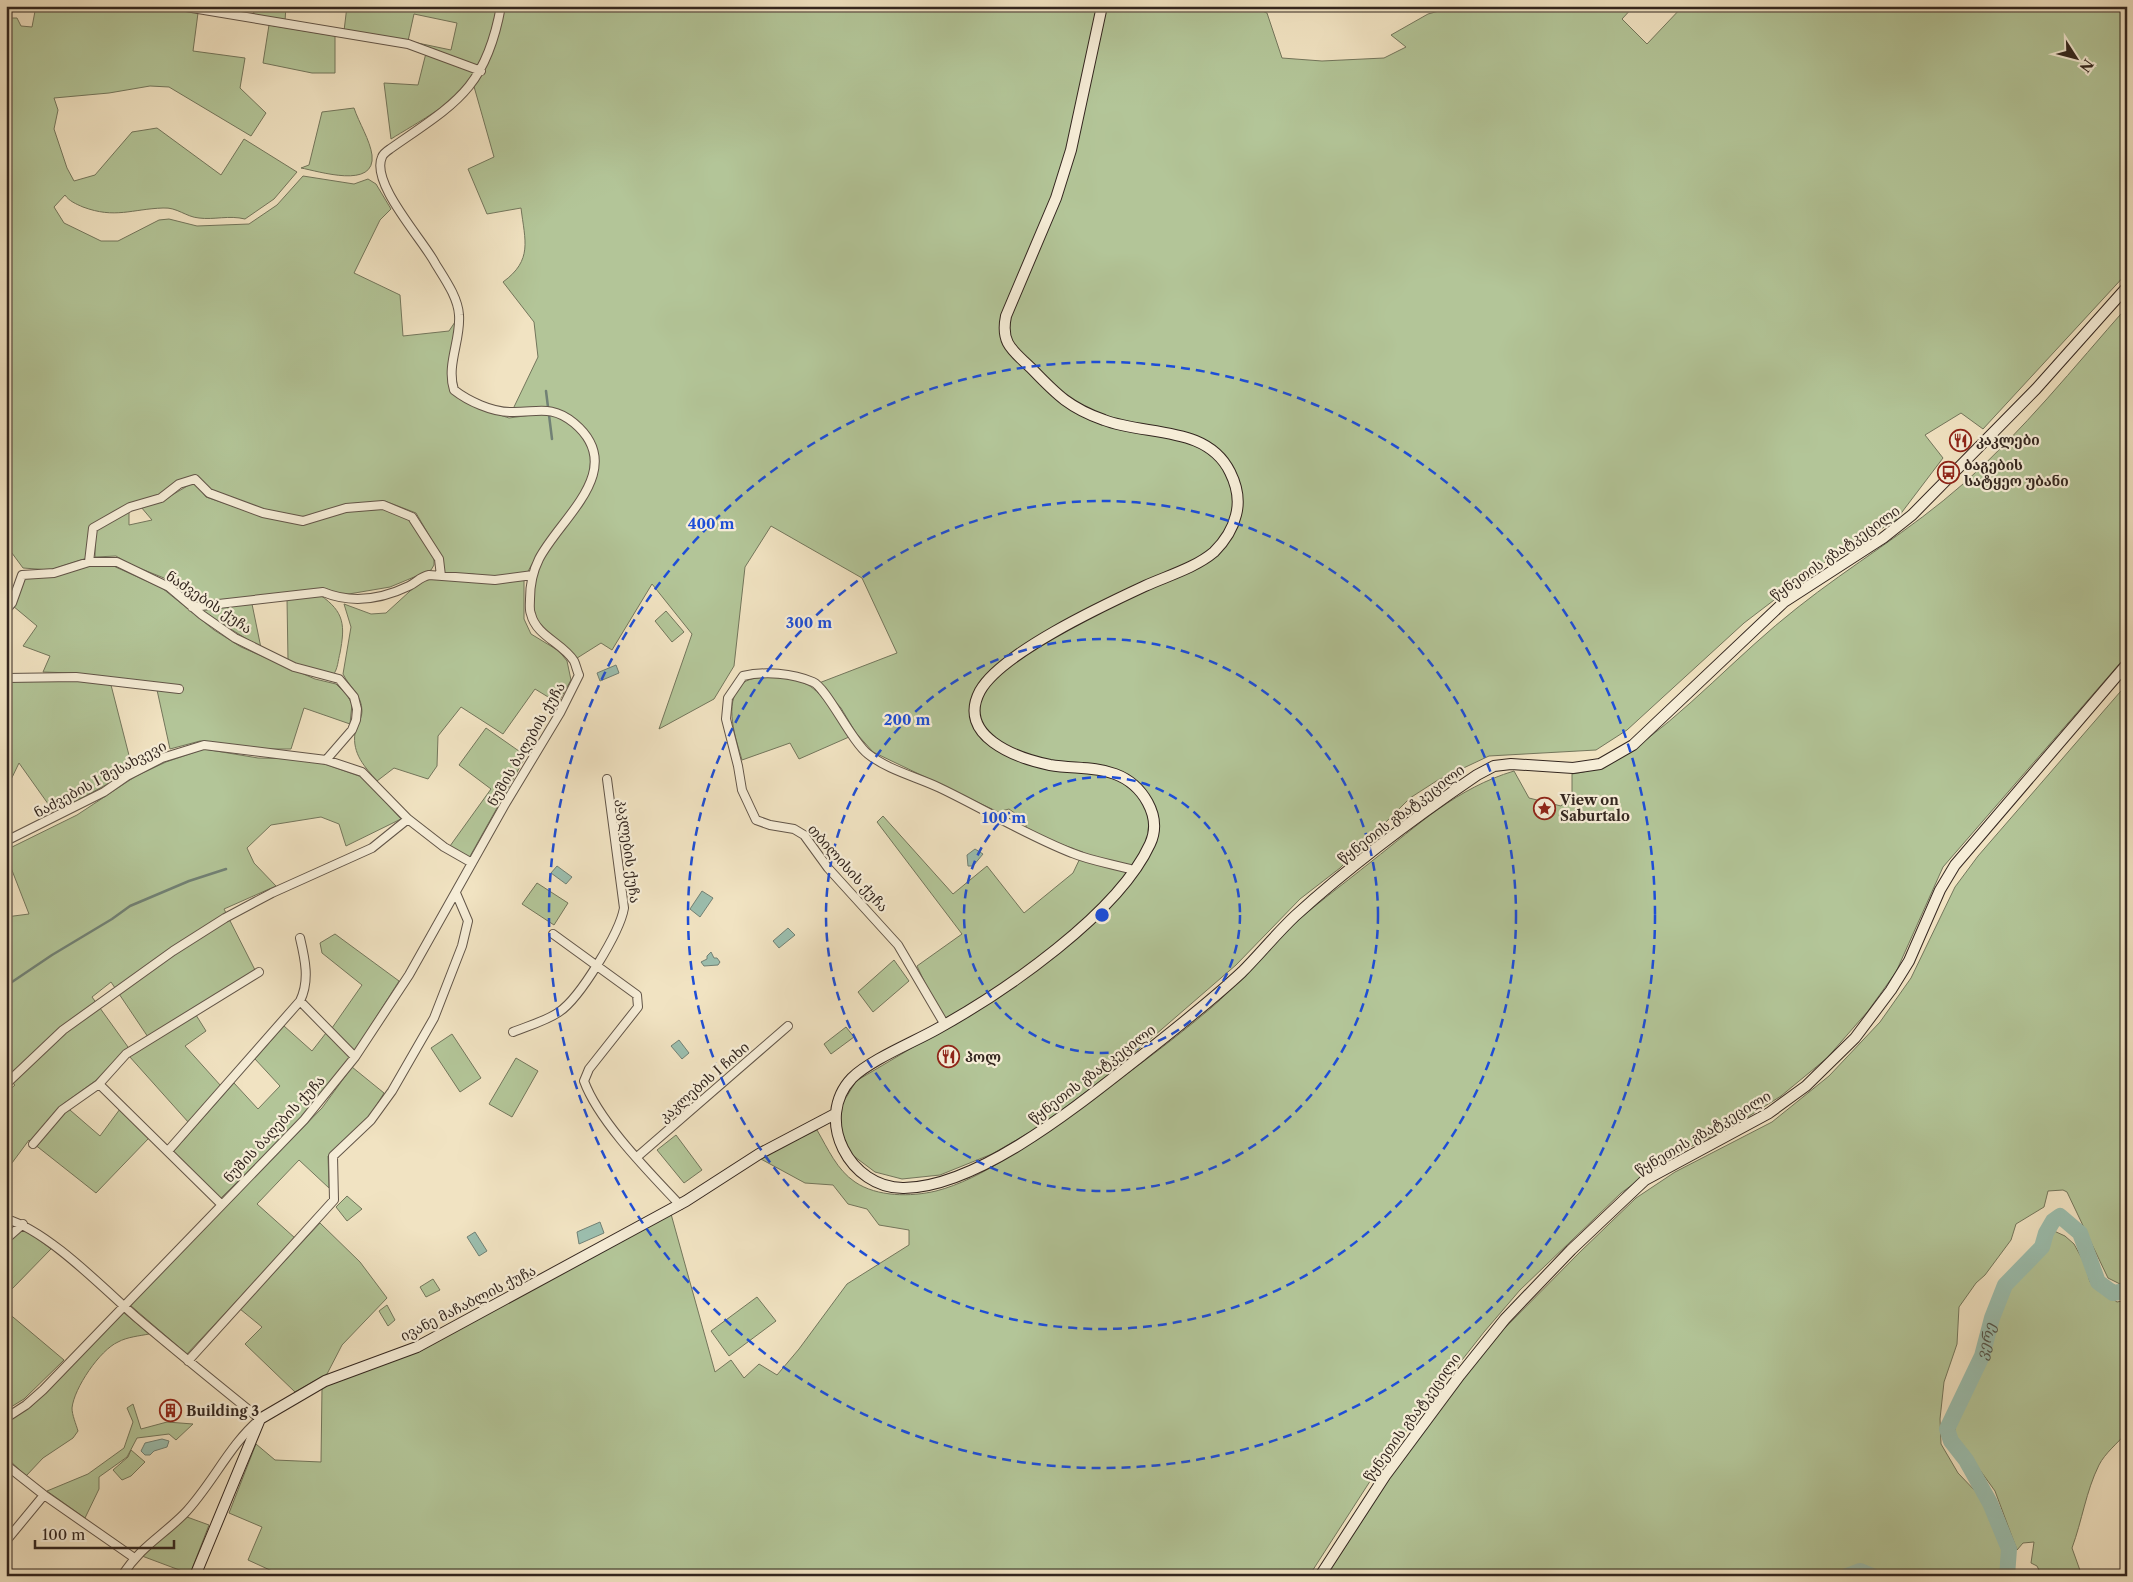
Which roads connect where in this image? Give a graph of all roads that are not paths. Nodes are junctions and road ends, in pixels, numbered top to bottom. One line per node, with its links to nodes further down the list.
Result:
1 (180, 6): 4 (street)
2 (501, 6): 4 (street, ნუშის ბაღების ქუჩა)
3 (1102, 6): 19 (main road)
4 (481, 72): 7 (street, ნუშის ბაღების ქუჩა)
5 (2127, 287): 32 (main road, წყნეთის გზატკეცილი)
6 (90, 562): 8 (street); 9 (street, ნაძვების ქუჩა); 10 (street, ნაძვების ქუჩა)
7 (533, 575): 8 (street); 18 (street, ნუშის ბაღების ქუჩა)
8 (441, 576): 9 (street)
9 (192, 607): 14 (street, ნაძვების ქუჩა)
10 (6, 610)
11 (2127, 664): 51 (main road, წყნეთის გზატკეცილი)
12 (6, 678): 13 (street)
13 (179, 690)
14 (326, 760): 16 (street); 17 (street, ნაძვების I შესახვევი)
15 (607, 780): 23 (street, კაკლების ქუჩა)
16 (408, 819): 18 (street); 30 (street)
17 (6, 841)
18 (472, 863): 20 (street, ნუშის ბაღების ქუჩა)
19 (1134, 870): 26 (main road); 26 (street, თბილისის ქუჩა)
20 (456, 893): 29 (street, ნუშის ბაღების ქუჩა); 42 (street)
21 (553, 934): 23 (street)
22 (300, 938): 25 (street)
23 (596, 966): 28 (street, კაკლების ქუჩა); 35 (street)
24 (258, 972): 31 (street)
25 (300, 1001): 29 (street); 34 (street)
26 (946, 1025): 32 (main road)
27 (788, 1026): 35 (street, კაკლების I ჩიხი)
28 (513, 1032)
29 (355, 1057): 36 (street, ნუშის ბაღების ქუჩა)
30 (6, 1084)
31 (99, 1084): 33 (street); 34 (street)
32 (835, 1114): 37 (main road, ივანე მაჩაბლის ქუჩა)
33 (33, 1144)
34 (168, 1151): 36 (street)
35 (636, 1157): 37 (street)
36 (221, 1204): 41 (street, ნუშის ბაღების ქუჩა)
37 (680, 1205): 44 (main road, ივანე მაჩაბლის ქუჩა)
38 (6, 1219): 39 (street)
39 (23, 1224): 40 (street); 41 (street)
40 (6, 1239)
41 (124, 1306): 42 (street); 43 (street, ნუშის ბაღების ქუჩა)
42 (188, 1361): 44 (street)
43 (6, 1418)
44 (260, 1419): 48 (street); 50 (main road)
45 (6, 1465): 46 (street)
46 (44, 1495): 47 (street); 48 (street)
47 (6, 1541)
48 (133, 1557): 49 (street)
49 (122, 1576)
50 (194, 1576)
51 (1320, 1576)

